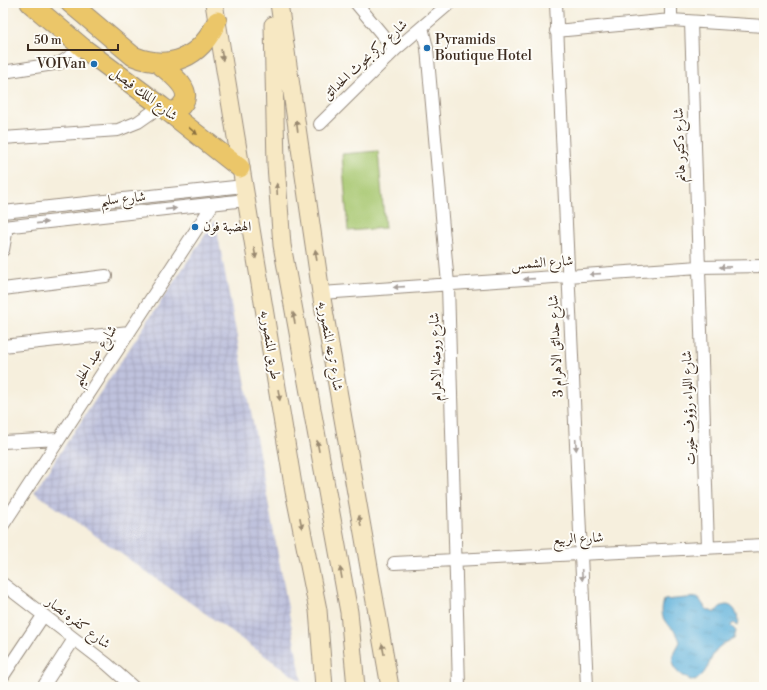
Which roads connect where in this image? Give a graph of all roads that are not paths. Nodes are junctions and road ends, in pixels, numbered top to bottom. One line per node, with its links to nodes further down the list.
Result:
1 (30, 3): 15 (main road, شارع الملك فيصل)
2 (70, 3): 17 (main road, شارع الملك فيصل)
3 (275, 3): 51 (main road, one-way to 3)
4 (279, 3): 33 (main road, شارع ترعه المنصوريه, one-way to 4)
5 (356, 3): 16 (street)
6 (450, 3): 13 (street, شارع مركز بحوث الحدائق)
7 (556, 3): 14 (street, شارع حدائق الاهرام 3)
8 (671, 3): 10 (street)
9 (215, 12): 17 (main road, شارع الملك فيصل); 22 (main road, طريق المنصوريه, one-way to 22)
10 (671, 20): 11 (street); 14 (street)
11 (691, 22): 12 (street); 28 (street, شارع دكتور هانم)
12 (764, 26)
13 (422, 27): 16 (street, شارع مركز بحوث الحدائق); 31 (street, شارع روضه الاهرام)
14 (556, 31): 30 (street, شارع حدائق الاهرام 3)
15 (83, 48): 18 (street); 19 (main road, شارع الملك فيصل)
16 (395, 50): 20 (street, شارع مركز بحوث الحدائق)
17 (158, 63): 19 (main road)
18 (3, 72)
19 (165, 109): 21 (street); 22 (main road, شارع الملك فيصل, one-way to 22)
20 (320, 124)
21 (3, 138)
22 (243, 185): 23 (street, شارع سليم); 24 (street, شارع سليم); 50 (main road, طريق المنصوريه, one-way to 50)
23 (212, 204): 25 (street, شارع سليم, one-way to 23); 34 (street, شارع عبد الحليم)
24 (3, 212)
25 (5, 227): 26 (street)
26 (3, 250)
27 (764, 266): 28 (street, شارع الشمس, one-way to 28)
28 (699, 267): 30 (street, شارع الشمس, one-way to 30); 40 (street, شارع اللواء رؤوف خيرت)
29 (106, 276): 32 (street)
30 (568, 276): 31 (street, شارع الشمس, one-way to 31); 41 (street, شارع حدائق الاهرام 3, one-way to 41)
31 (448, 284): 33 (street, شارع الشمس, one-way to 33); 42 (street, شارع روضه الاهرام)
32 (3, 289)
33 (321, 293): 52 (main road, شارع ترعه المنصوريه, one-way to 33)
34 (129, 332): 35 (street); 36 (street, شارع عبد الحليم)
35 (3, 346)
36 (59, 439): 37 (street); 38 (street, شارع عبد الحليم)
37 (3, 442)
38 (3, 525)
39 (764, 545): 40 (street, شارع الربيع)
40 (708, 547): 41 (street, شارع الربيع)
41 (581, 554): 42 (street, شارع الربيع); 54 (street, شارع حدائق الاهرام 3, one-way to 54)
42 (457, 560): 43 (street, شارع الربيع); 53 (street, شارع روضه الاهرام)
43 (394, 563)
44 (3, 584): 45 (street, شارع كفره نصار)
45 (43, 616): 46 (street, شارع كفره نصار); 47 (street)
46 (74, 639): 48 (street); 49 (street, شارع كفره نصار)
47 (3, 676)
48 (43, 687)
49 (133, 687)
50 (324, 687)
51 (356, 687)
52 (390, 687)
53 (459, 687)
54 (587, 687)

